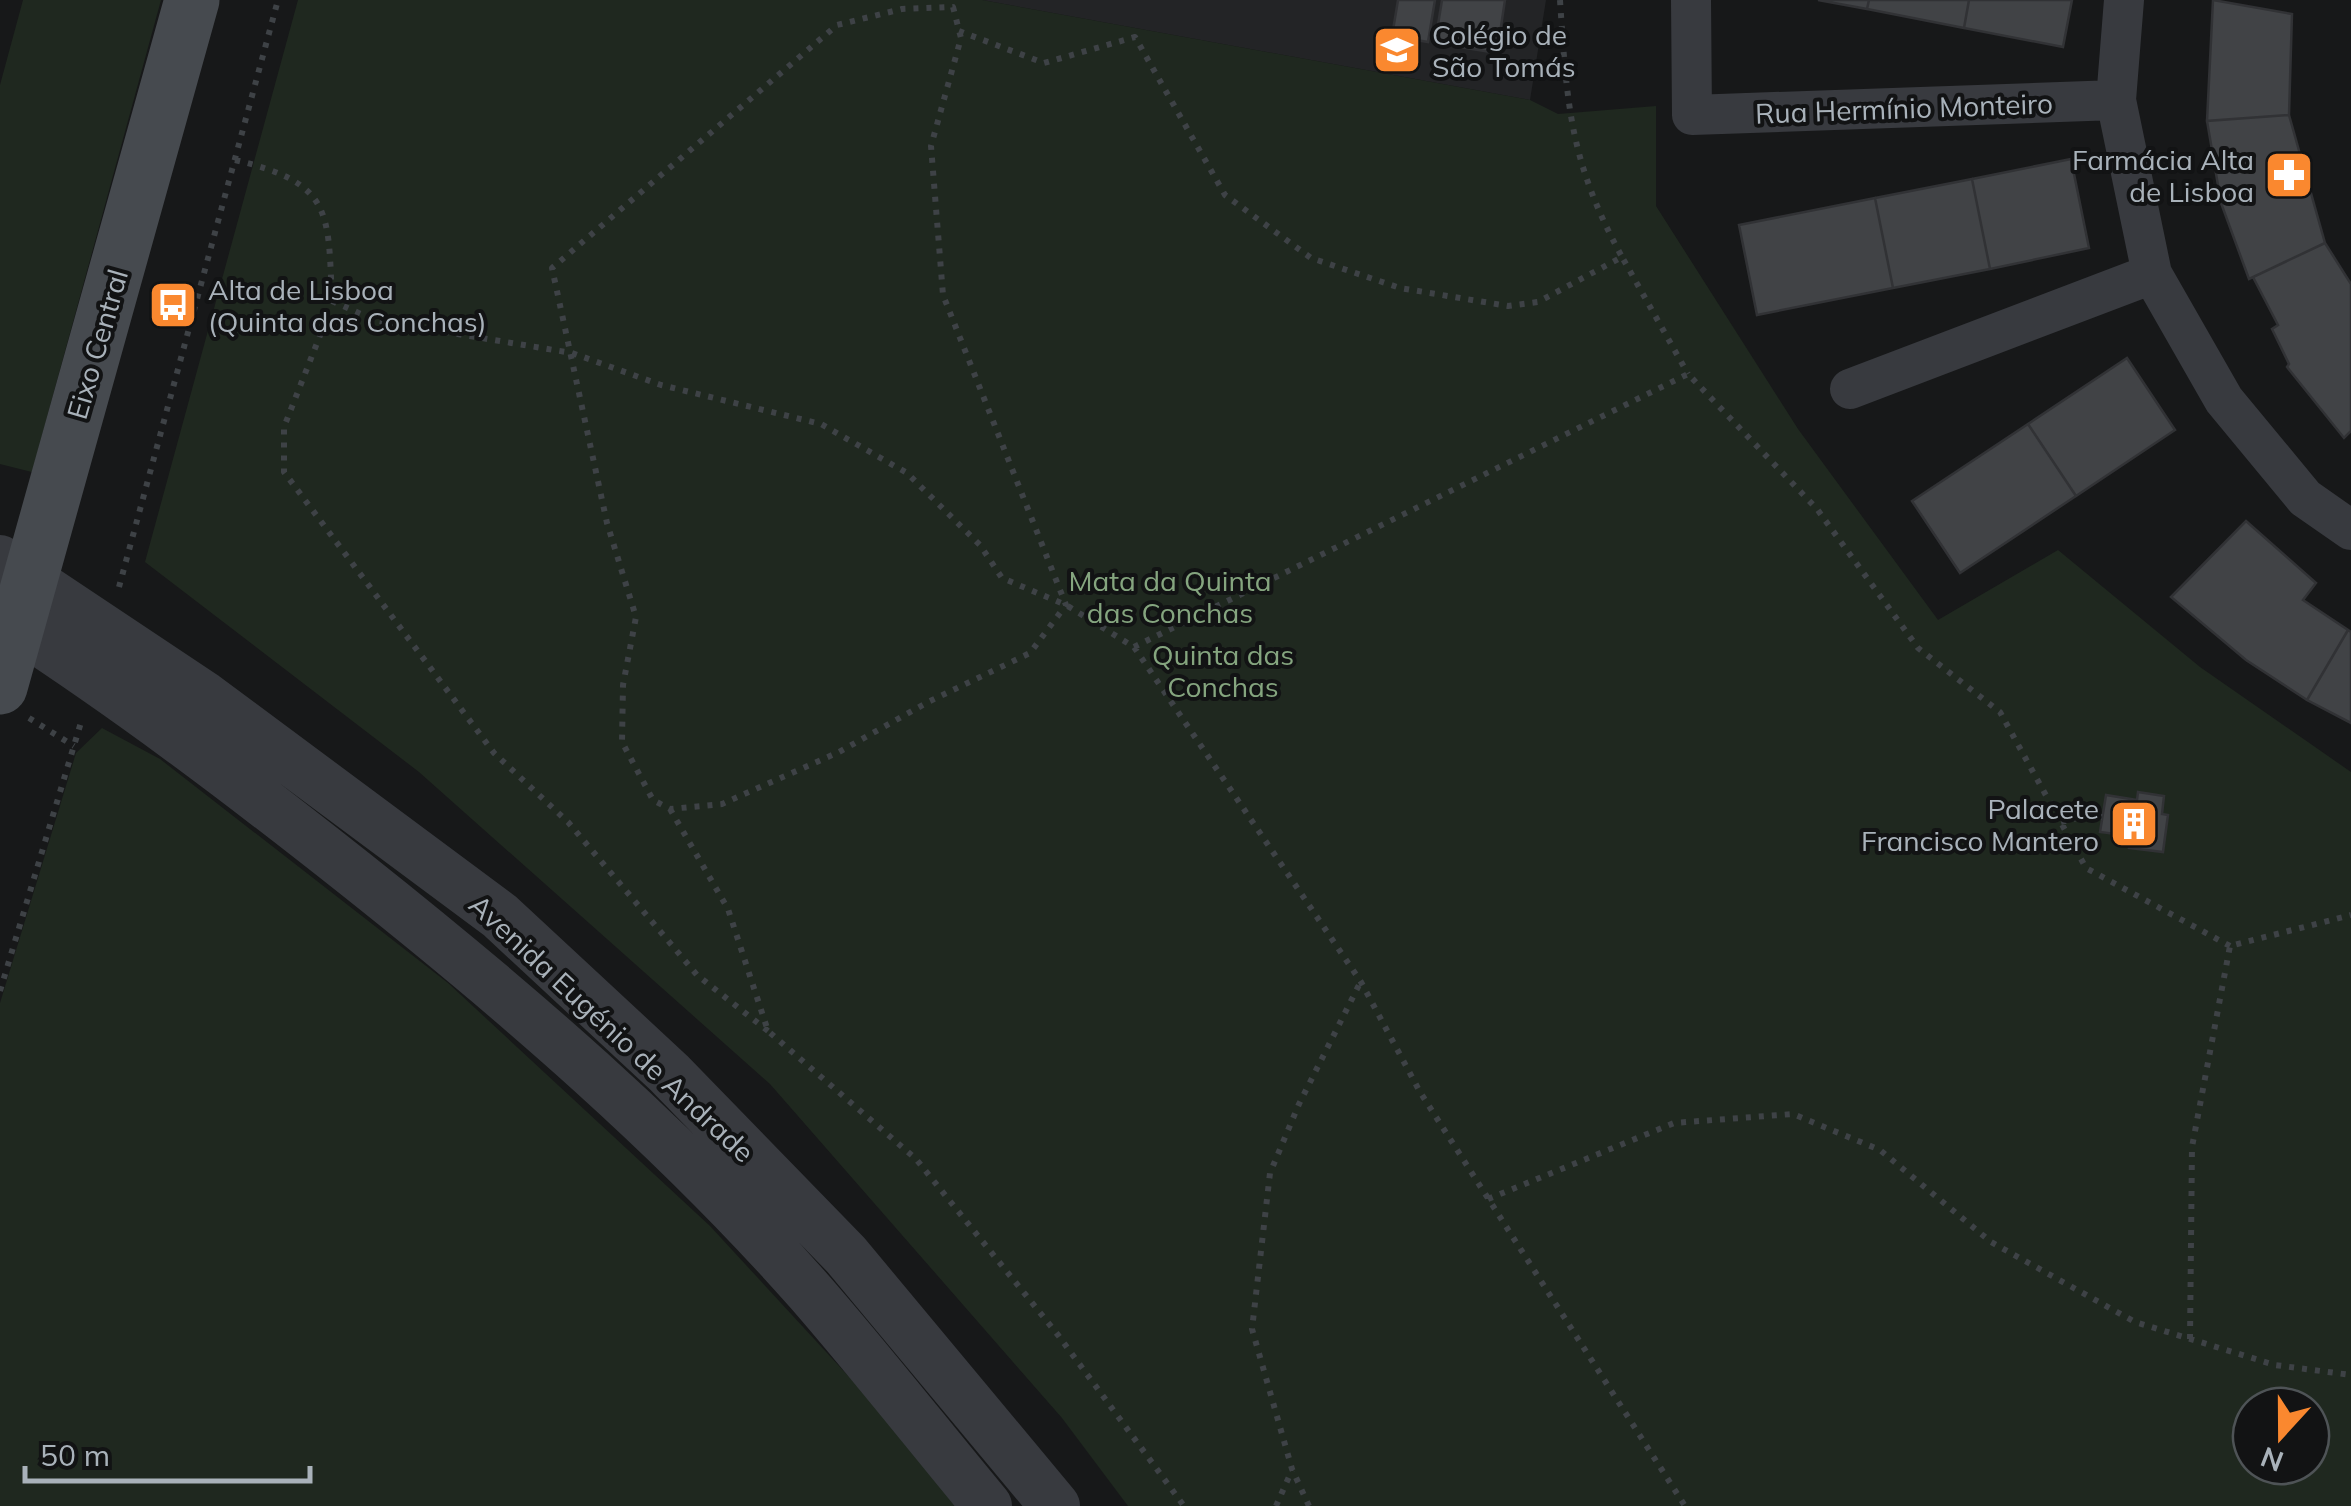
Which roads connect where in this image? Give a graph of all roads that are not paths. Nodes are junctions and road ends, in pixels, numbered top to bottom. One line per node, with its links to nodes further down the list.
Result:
1 (192, 0): 8 (main road, Eixo Central)
2 (1691, 0): 4 (street, Rua Hermínio Monteiro)
3 (2124, 0): 4 (street)
4 (2116, 100): 5 (street)
5 (2152, 274): 6 (street); 7 (street)
6 (1850, 390)
7 (2351, 530)
8 (12, 596): 9 (main road, Eixo Central); 10 (street, Avenida Eugénio de Andrade); 11 (street, Avenida Eugénio de Andrade)
9 (13, 702)
10 (987, 1506)
11 (1055, 1506)

